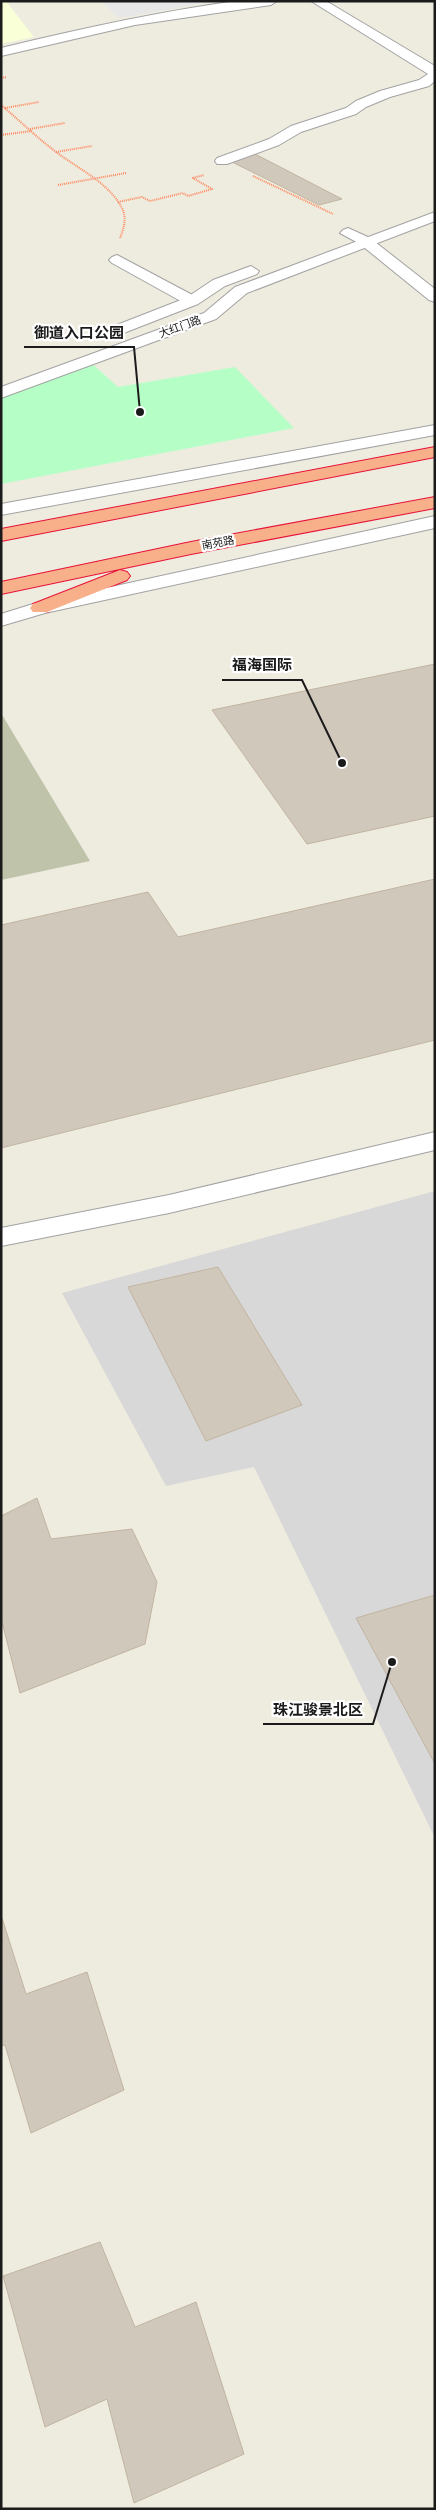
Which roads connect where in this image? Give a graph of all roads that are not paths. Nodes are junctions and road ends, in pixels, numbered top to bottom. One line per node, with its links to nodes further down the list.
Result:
1 (270, 1): 3 (street)
2 (317, 1): 4 (street)
3 (1, 52)
4 (435, 74): 5 (street)
5 (228, 164)
6 (435, 202): 8 (street, 大红门路)
7 (435, 216): 8 (street, 大红门路)
8 (359, 234): 10 (street); 11 (street, 大红门路); 13 (street, 大红门路)
9 (117, 260): 11 (street)
10 (435, 297)
11 (192, 301): 12 (street, 大红门路)
12 (92, 339)
13 (1, 393)
14 (435, 430): 17 (street)
15 (435, 452): 18 (highway)
16 (435, 502): 22 (highway, 南苑路)
17 (1, 510)
18 (116, 514): 20 (highway); 21 (highway)
19 (435, 522): 24 (street)
20 (1, 523)
21 (1, 535)
22 (191, 548): 23 (highway, 南苑路); 24 (highway)
23 (1, 588)
24 (40, 608): 25 (street)
25 (1, 620)
26 (435, 1141): 27 (street)
27 (1, 1237)

